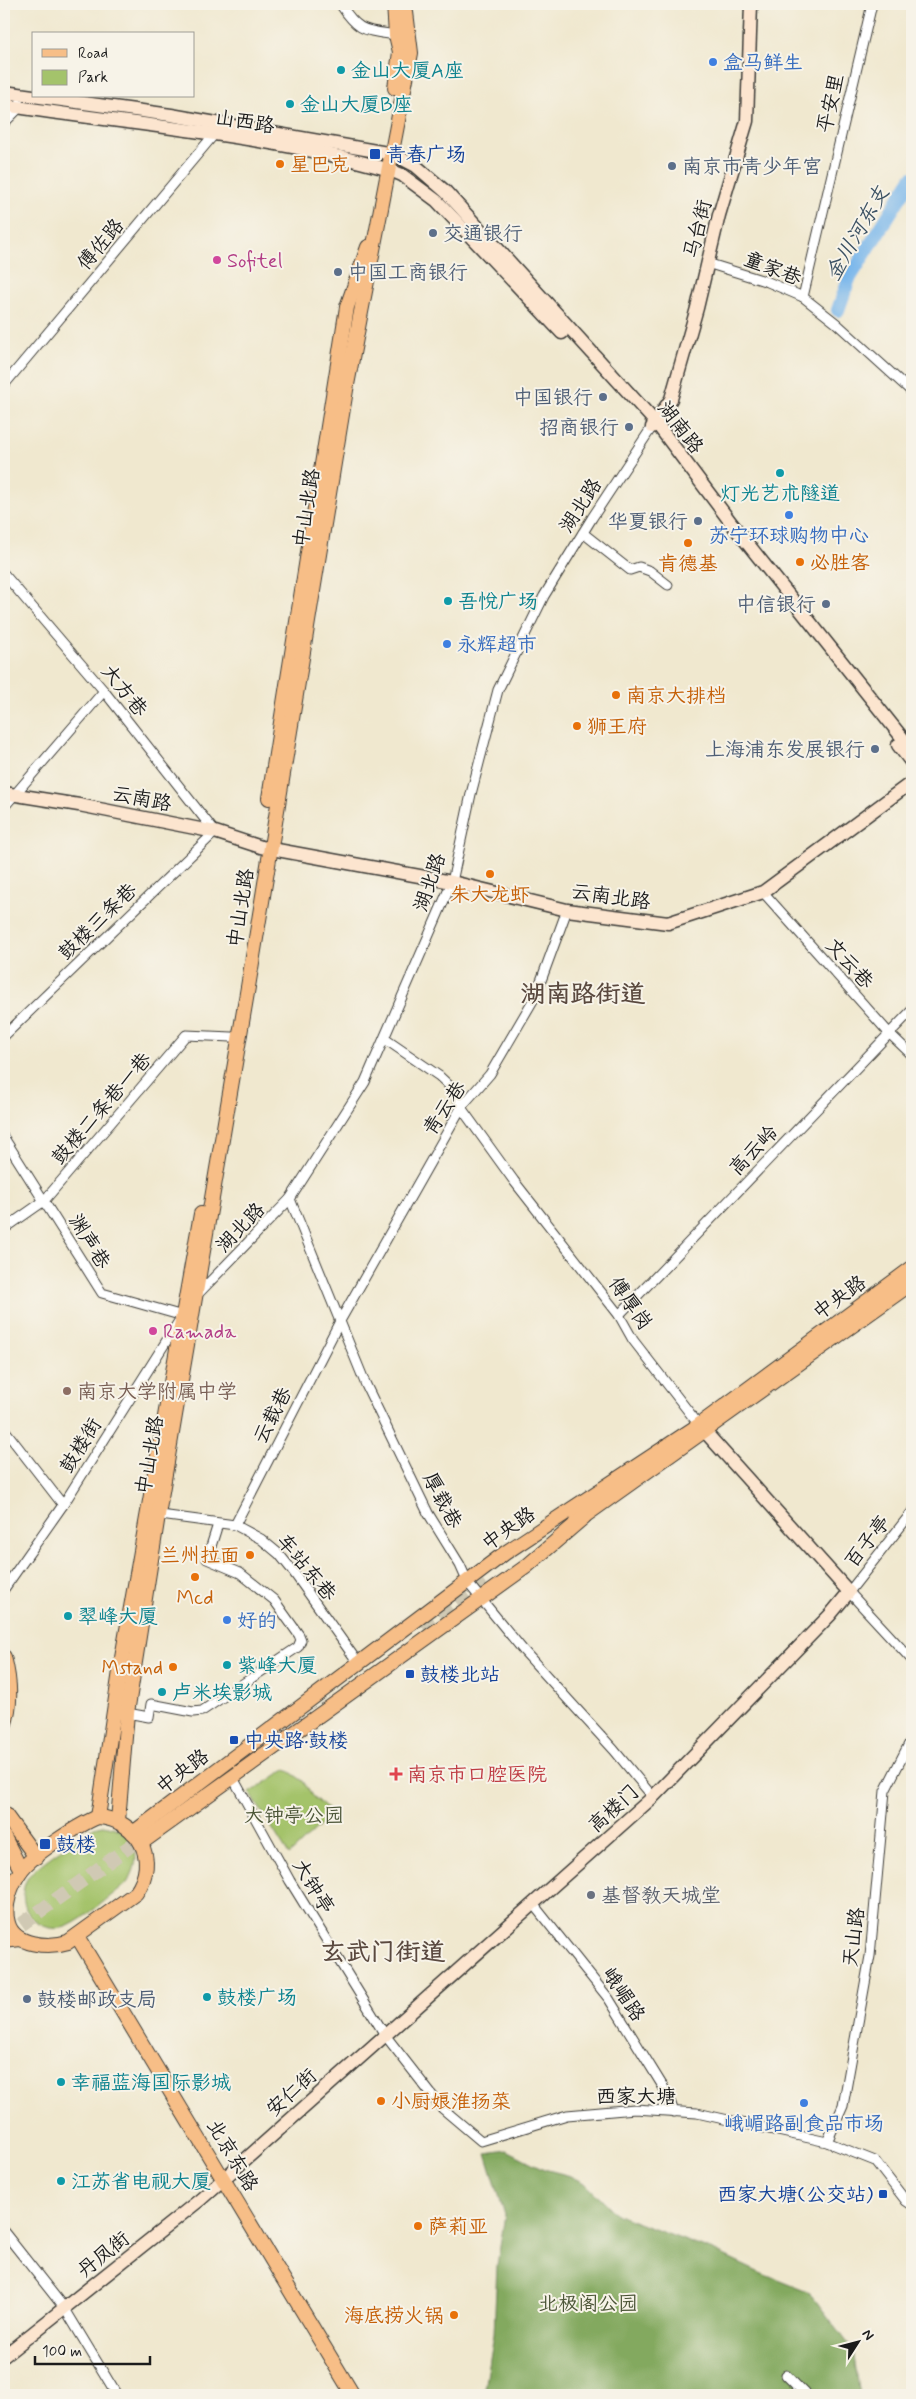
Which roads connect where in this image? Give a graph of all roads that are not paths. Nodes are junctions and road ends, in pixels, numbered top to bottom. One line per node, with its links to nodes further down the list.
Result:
1 (340, 4): 6 (street)
2 (394, 4): 6 (main road, 中山北路)
3 (405, 4): 12 (main road, 中山北路)
4 (751, 4): 14 (street, 马台街)
5 (872, 4): 15 (street, 平安里)
6 (396, 35): 12 (main road, 中山北路)
7 (4, 92): 8 (street, 山西路)
8 (20, 102): 9 (street, 山西路); 10 (street); 11 (street, 山西路)
9 (4, 105)
10 (4, 123)
11 (219, 129): 12 (street, 山西路); 13 (street, 山西路); 16 (street, 傅佐路)
12 (389, 154): 13 (main road, 中山北路); 18 (street, 湖南路)
13 (386, 168): 18 (street, 湖南路); 29 (main road, 中山北路)
14 (708, 263): 15 (street, 童家巷); 18 (street, 马台街)
15 (802, 297): 17 (street, 童家巷)
16 (4, 385)
17 (912, 392)
18 (654, 425): 19 (street, 湖北路); 23 (street, 湖南路); 24 (street, 湖南路)
19 (583, 533): 21 (street); 30 (street, 湖北路)
20 (4, 574): 22 (street, 大方巷)
21 (668, 585)
22 (104, 691): 26 (street); 28 (street, 大方巷)
23 (912, 750)
24 (912, 763)
25 (912, 782): 31 (street, 云南北路)
26 (10, 794): 27 (street); 28 (street, 云南路)
27 (4, 807)
28 (216, 832): 29 (street, 云南路); 35 (street, 鼓楼三条巷)
29 (265, 847): 30 (street, 云南北路); 36 (main road, 中山北路); 46 (main road, 中山北路)
30 (452, 882): 32 (street, 云南北路); 37 (street, 湖北路)
31 (763, 892): 32 (street, 云南北路); 34 (street, 文云巷)
32 (567, 910): 39 (street, 青云巷)
33 (912, 1010): 34 (street, 高云岭)
34 (889, 1033): 38 (street, 文云巷); 47 (street, 高云岭)
35 (4, 1036)
36 (232, 1037): 42 (street, 鼓楼二条巷一巷); 48 (main road, 中山北路)
37 (384, 1039): 39 (street, 傅厚岗); 41 (street, 湖北路)
38 (912, 1055)
39 (462, 1106): 47 (street, 傅厚岗); 49 (street, 青云巷)
40 (4, 1138): 42 (street, 渊声巷)
41 (290, 1199): 46 (street, 湖北路); 49 (street, 厚载巷)
42 (44, 1201): 43 (street, 鼓楼二条巷一巷); 48 (street, 渊声巷)
43 (4, 1229)
44 (912, 1268): 50 (main road, 中央路)
45 (912, 1283): 50 (main road, 中央路)
46 (196, 1296): 48 (street, 湖北路); 54 (main road, 中山北路)
47 (619, 1315): 50 (street, 傅厚岗)
48 (182, 1316): 52 (street, 鼓楼街); 54 (main road, 中山北路)
49 (340, 1321): 57 (street, 云载巷); 58 (street, 厚载巷)
50 (702, 1428): 55 (main road, 中央路); 55 (main road, 中央路); 58 (main road, 中央路); 60 (street, 傅厚岗)
51 (4, 1429): 52 (street)
52 (63, 1504): 59 (street, 鼓楼街)
53 (912, 1512): 60 (street, 百子亭)
54 (153, 1514): 56 (street, 车站东巷); 65 (main road, 中山北路); 71 (main road, 中山北路)
55 (584, 1517): 61 (main road, 中央路)
56 (218, 1524): 57 (street, 车站东巷); 65 (street)
57 (236, 1525): 64 (street, 车站东巷)
58 (468, 1583): 61 (street, 厚载巷); 64 (main road, 中央路)
59 (4, 1589)
60 (849, 1592): 63 (street); 69 (street, 高楼门)
61 (479, 1598): 68 (main road, 中央路); 69 (street, 厚载巷)
62 (4, 1657): 66 (main road)
63 (912, 1660)
64 (359, 1664): 74 (main road, 中央路)
65 (127, 1713): 72 (main road, 中山北路)
66 (4, 1726)
67 (912, 1738): 84 (street, 天山路)
68 (233, 1778): 74 (main road, 中央路); 82 (street, 大钟亭)
69 (653, 1797): 77 (street, 高楼门)
70 (4, 1813): 75 (main road)
71 (98, 1817): 72 (main road); 75 (main road)
72 (118, 1821): 74 (main road)
73 (4, 1837): 76 (main road)
74 (137, 1838): 79 (main road)
75 (36, 1857): 76 (main road)
76 (21, 1870): 78 (main road)
77 (533, 1904): 82 (street, 高楼门); 83 (street, 峨嵋路)
78 (5, 1916): 80 (main road)
79 (77, 1936): 80 (main road); 85 (main road, 北京东路)
80 (20, 1938): 81 (main road)
81 (4, 1942)
82 (385, 2035): 83 (street, 西家大塘); 85 (street, 安仁街)
83 (674, 2112): 84 (street, 西家大塘)
84 (827, 2142): 86 (street, 西家大塘)
85 (224, 2179): 88 (street, 丹凤街); 92 (main road, 北京东路)
86 (912, 2205)
87 (4, 2232): 88 (street)
88 (65, 2309): 89 (street, 丹凤街); 91 (street)
89 (4, 2356)
90 (786, 2375): 93 (street)
91 (117, 2395)
92 (352, 2395)
93 (806, 2395)

